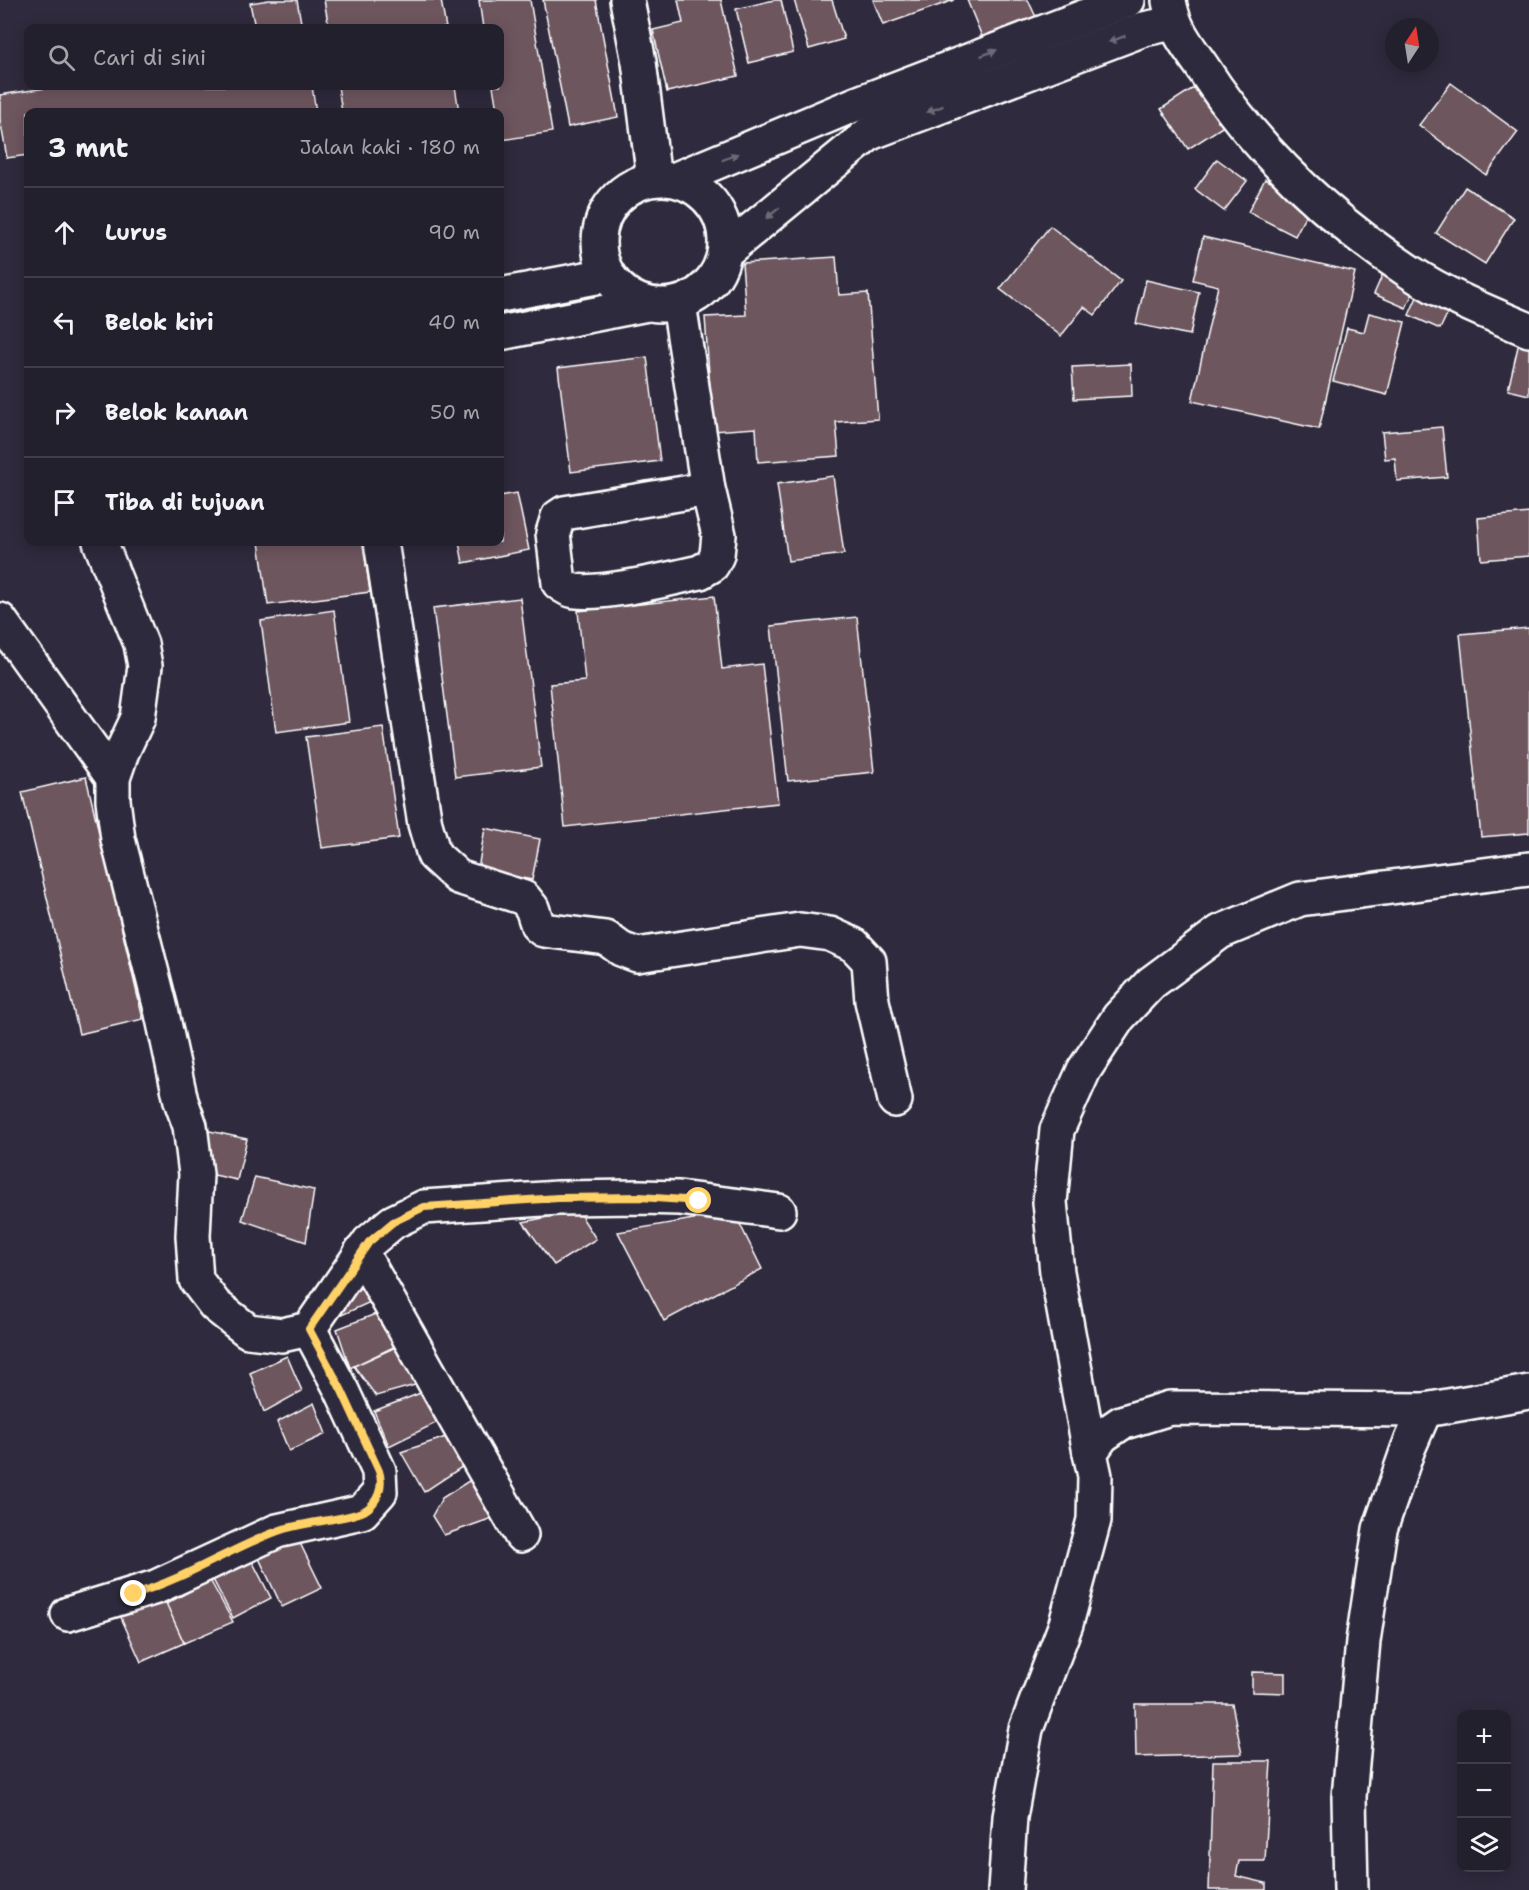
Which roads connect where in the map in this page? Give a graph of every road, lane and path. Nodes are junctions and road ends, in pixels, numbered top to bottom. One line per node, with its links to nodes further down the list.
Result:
1 (627, 0): 6 (street)
2 (1128, 0): 4 (street, one-way to 2)
3 (1171, 11): 5 (street, one-way to 5); 11 (street)
4 (856, 104): 5 (street); 6 (street, one-way to 4)
5 (870, 133): 7 (street, one-way to 7)
6 (665, 179): 7 (street); 8 (street)
7 (726, 250): 10 (street)
8 (607, 275): 9 (street); 10 (street)
9 (504, 294)
10 (663, 304): 12 (street); 13 (street)
11 (1529, 330)
12 (504, 332)
13 (708, 489): 13 (street)
14 (102, 546): 17 (street)
15 (382, 546): 19 (street)
16 (0, 620): 17 (street)
17 (113, 778): 22 (street)
18 (1529, 869): 25 (street)
19 (895, 1100)
20 (779, 1211): 21 (street)
21 (361, 1252): 22 (street); 26 (street)
22 (309, 1329): 27 (street)
23 (1529, 1392): 24 (street)
24 (1425, 1410): 25 (street); 29 (street)
25 (1090, 1453): 28 (street)
26 (521, 1535)
27 (68, 1614)
28 (1005, 1890)
29 (1351, 1890)

